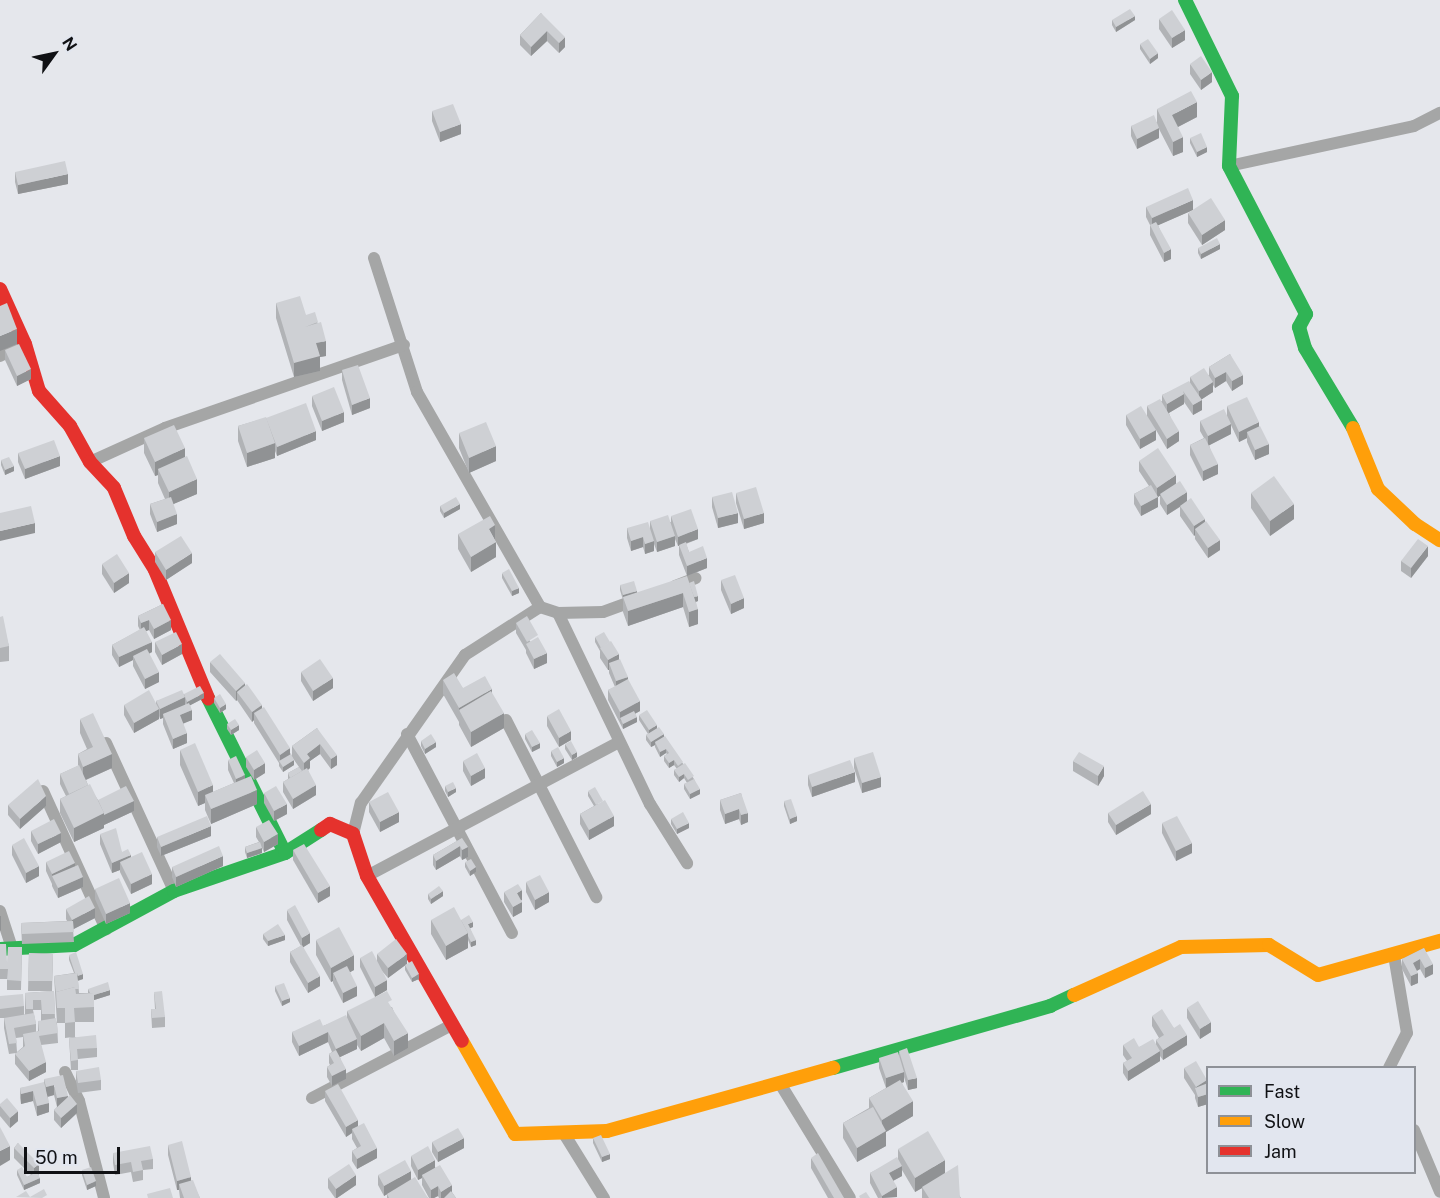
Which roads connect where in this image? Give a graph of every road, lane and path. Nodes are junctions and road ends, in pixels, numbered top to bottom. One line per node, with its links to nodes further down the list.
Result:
1 (1185, 0): 3 (street)
2 (1440, 113): 3 (street)
3 (1228, 166): 10 (street)
4 (374, 258): 7 (street)
5 (0, 289): 6 (street)
6 (25, 344): 8 (street); 9 (street)
7 (404, 345): 9 (street); 12 (street)
8 (0, 356)
9 (90, 462): 22 (street)
10 (1440, 540)
11 (696, 578): 13 (street)
12 (540, 607): 13 (street); 15 (street)
13 (558, 614): 16 (street)
14 (506, 720): 18 (street)
15 (407, 734): 20 (street); 21 (street)
16 (619, 742): 18 (street); 23 (street)
17 (106, 743): 25 (street)
18 (537, 785): 20 (street); 26 (street)
19 (43, 791): 28 (street)
20 (456, 828): 24 (street); 29 (street)
21 (353, 834): 22 (street); 24 (street)
22 (285, 853): 25 (street)
23 (687, 863)
24 (367, 876): 33 (street)
25 (174, 891): 28 (street)
26 (596, 897)
27 (0, 911): 31 (street)
28 (106, 929): 31 (street)
29 (512, 933)
30 (1440, 941): 32 (street)
31 (6, 949)
32 (1394, 955): 34 (street); 36 (street)
33 (450, 1026): 37 (street); 38 (street)
34 (1390, 1066)
35 (65, 1072): 41 (street)
36 (781, 1085): 38 (street); 43 (street)
37 (312, 1098)
38 (562, 1132): 42 (street)
39 (1416, 1135): 40 (street)
40 (1440, 1192)
41 (104, 1198)
42 (604, 1198)
43 (850, 1198)

